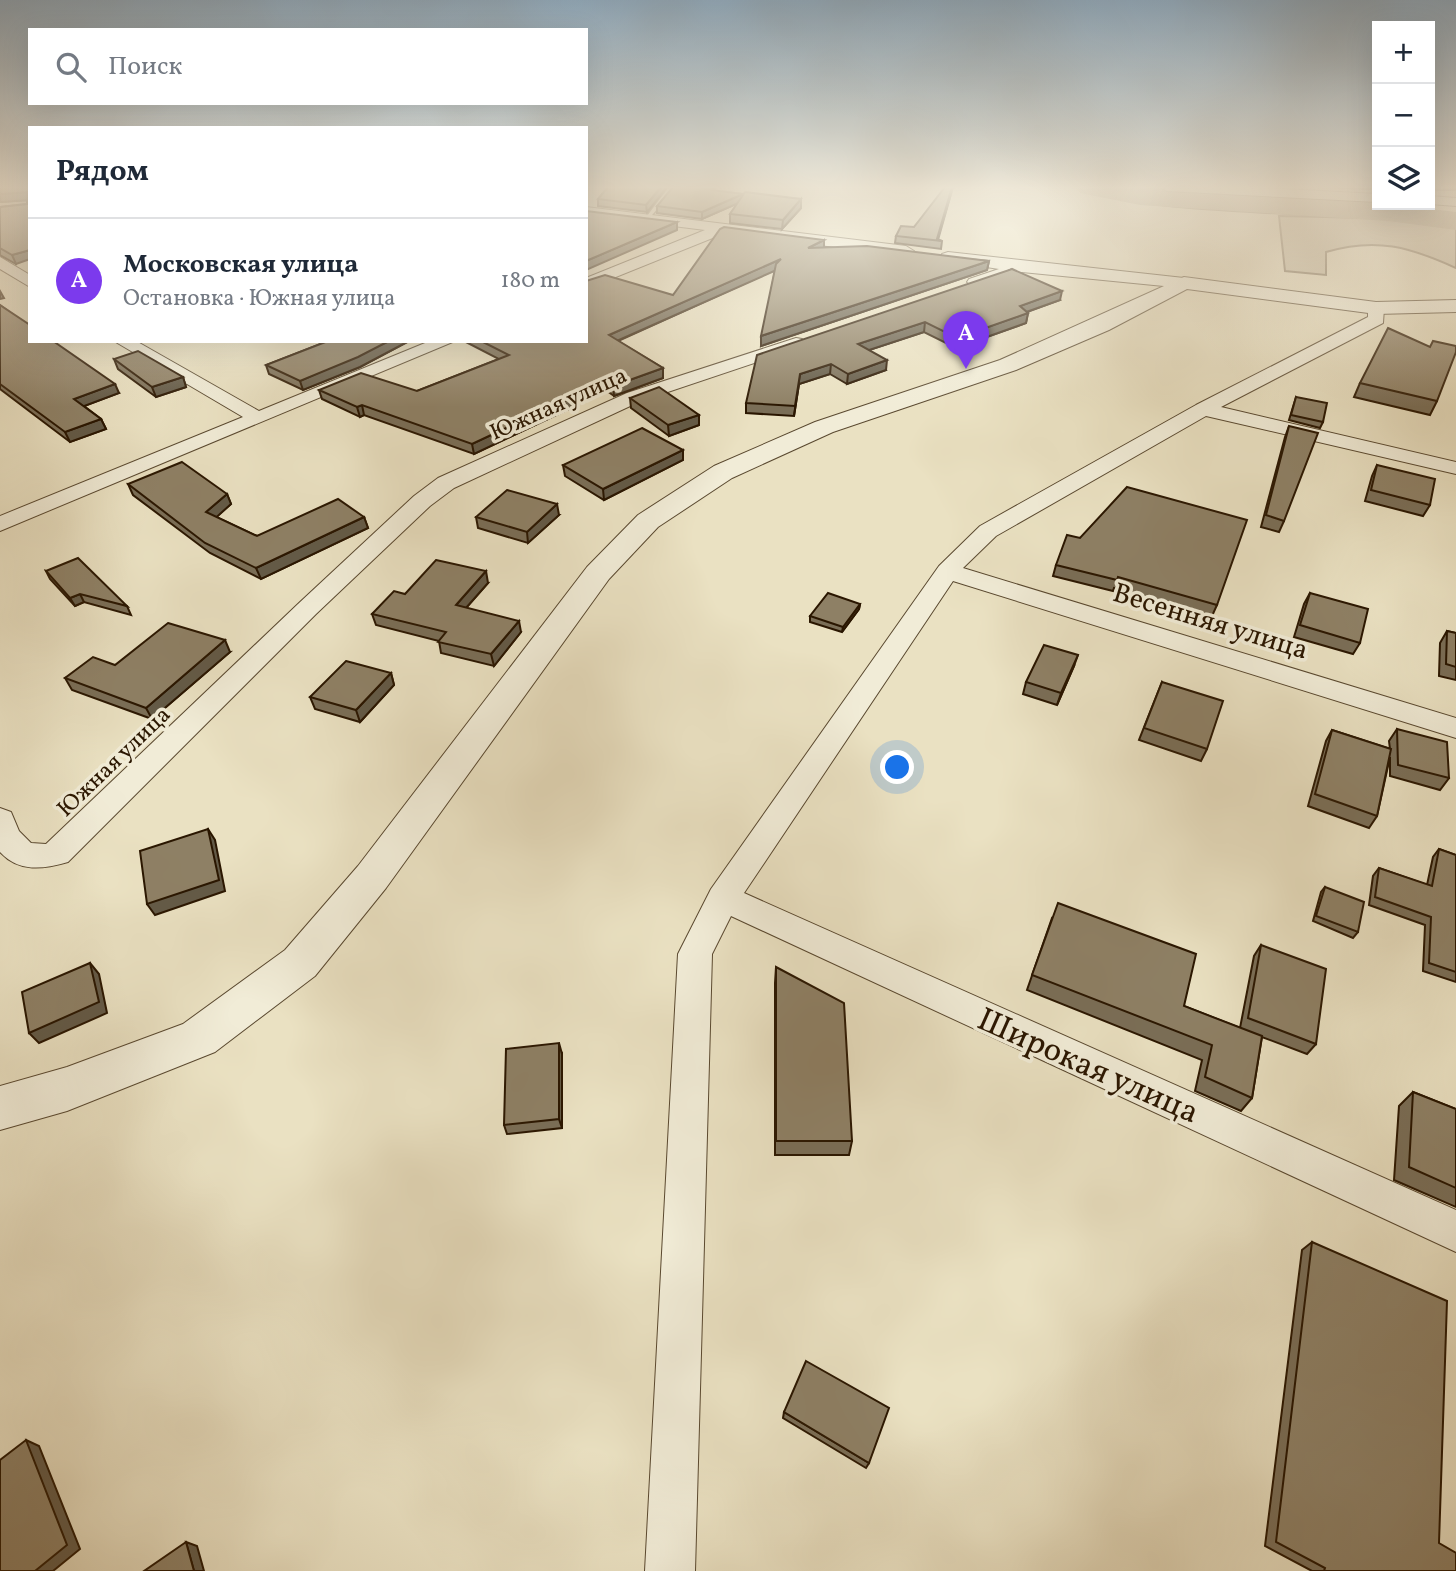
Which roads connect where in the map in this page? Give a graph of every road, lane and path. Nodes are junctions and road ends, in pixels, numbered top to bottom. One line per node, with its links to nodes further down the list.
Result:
1 (644, 260): 6 (street)
2 (972, 260): 4 (street)
3 (0, 262): 5 (street)
4 (1021, 267): 7 (street); 8 (street)
5 (28, 281)
6 (588, 283)
7 (1184, 283): 10 (street); 22 (street)
8 (955, 289)
9 (1456, 306): 10 (street)
10 (1376, 308): 14 (street)
11 (810, 338): 20 (street, Южная улица)
12 (126, 343): 15 (street)
13 (441, 343): 15 (street)
14 (1203, 409): 16 (street); 18 (street)
15 (257, 418): 17 (street)
16 (1456, 468)
17 (0, 524)
18 (947, 571): 19 (street, Весенняя улица); 21 (street)
19 (1456, 728)
20 (0, 820)
21 (723, 898): 23 (street, Широкая улица); 24 (street)
22 (0, 1108)
23 (1456, 1231)
24 (670, 1571)

